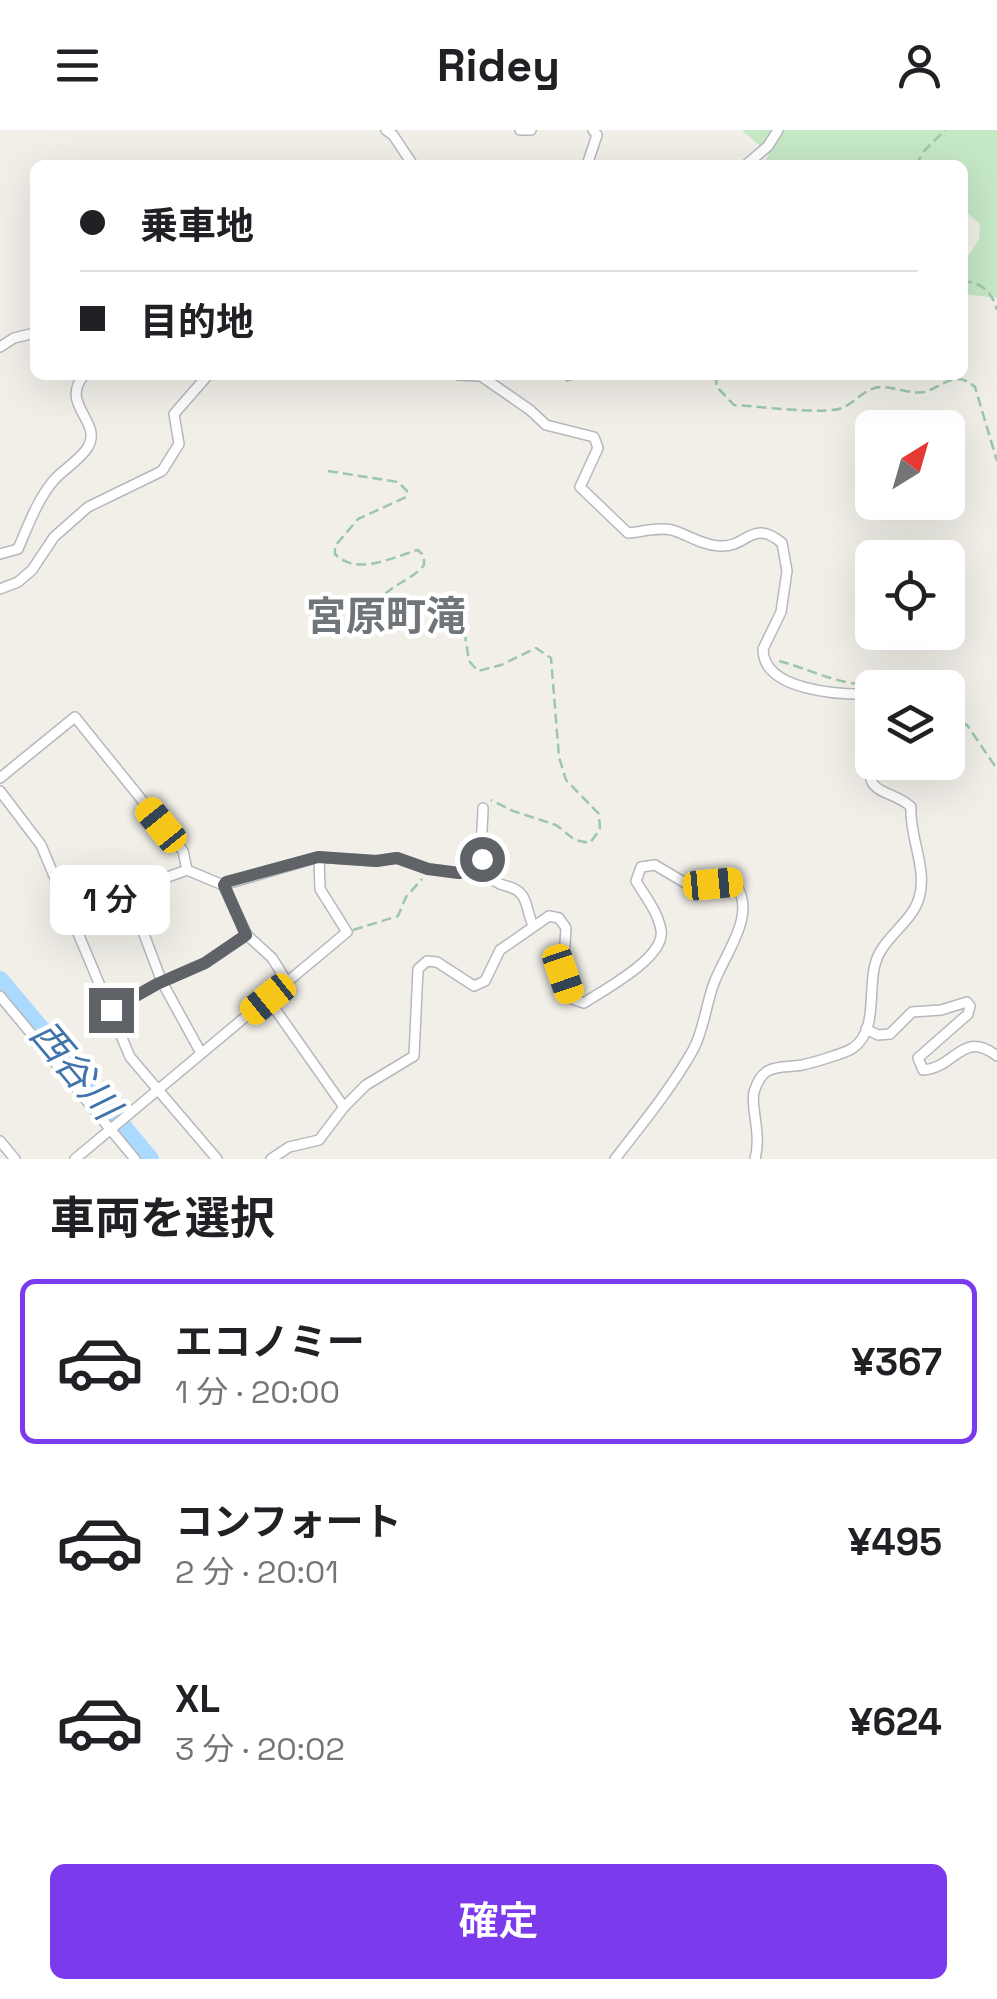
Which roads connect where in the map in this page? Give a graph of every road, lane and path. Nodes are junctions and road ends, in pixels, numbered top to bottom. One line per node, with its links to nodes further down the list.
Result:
1 (386, 130): 7 (street)
2 (520, 130): 3 (street)
3 (531, 130)
4 (593, 130): 8 (street)
5 (778, 130): 9 (street)
6 (945, 130): 10 (path)
7 (410, 160)
8 (590, 160)
9 (752, 160)
10 (919, 160)
11 (968, 281): 12 (path)
12 (997, 310)
13 (30, 334): 14 (street)
14 (0, 348)
15 (80, 380): 23 (street)
16 (204, 380): 24 (street)
17 (488, 380): 25 (street)
18 (717, 380): 19 (path)
19 (948, 380)
20 (967, 380): 21 (path)
21 (997, 462)
22 (328, 471): 33 (path)
23 (0, 554)
24 (0, 589)
25 (763, 658): 26 (path); 27 (street)
26 (855, 681)
27 (855, 692)
28 (965, 724): 29 (path)
29 (997, 769)
30 (0, 778): 37 (street)
31 (872, 780): 49 (street)
32 (0, 790): 40 (street)
33 (483, 808): 35 (street)
34 (318, 857): 36 (street); 38 (street); 42 (street)
35 (482, 859): 36 (street); 41 (street)
36 (428, 869): 42 (path)
37 (187, 870): 38 (street); 39 (street)
38 (224, 885): 43 (street)
39 (128, 892): 40 (street); 44 (street)
40 (70, 916): 48 (street)
41 (533, 926): 53 (street); 61 (street)
42 (347, 932): 45 (street)
43 (246, 935): 44 (street); 45 (street)
44 (162, 982): 48 (street); 50 (street)
45 (287, 982): 47 (street)
46 (0, 996): 54 (street)
47 (268, 999): 50 (street); 53 (street)
48 (111, 1010): 52 (street)
49 (866, 1030): 51 (street); 62 (street)
50 (200, 1054): 52 (street)
51 (997, 1056)
52 (158, 1089): 54 (street); 59 (street)
53 (344, 1106): 60 (street)
54 (110, 1129): 57 (street); 58 (street)
55 (0, 1140): 56 (street)
56 (16, 1159)
57 (74, 1159)
58 (135, 1159)
59 (218, 1159)
60 (271, 1159)
61 (615, 1159)
62 (755, 1159)

